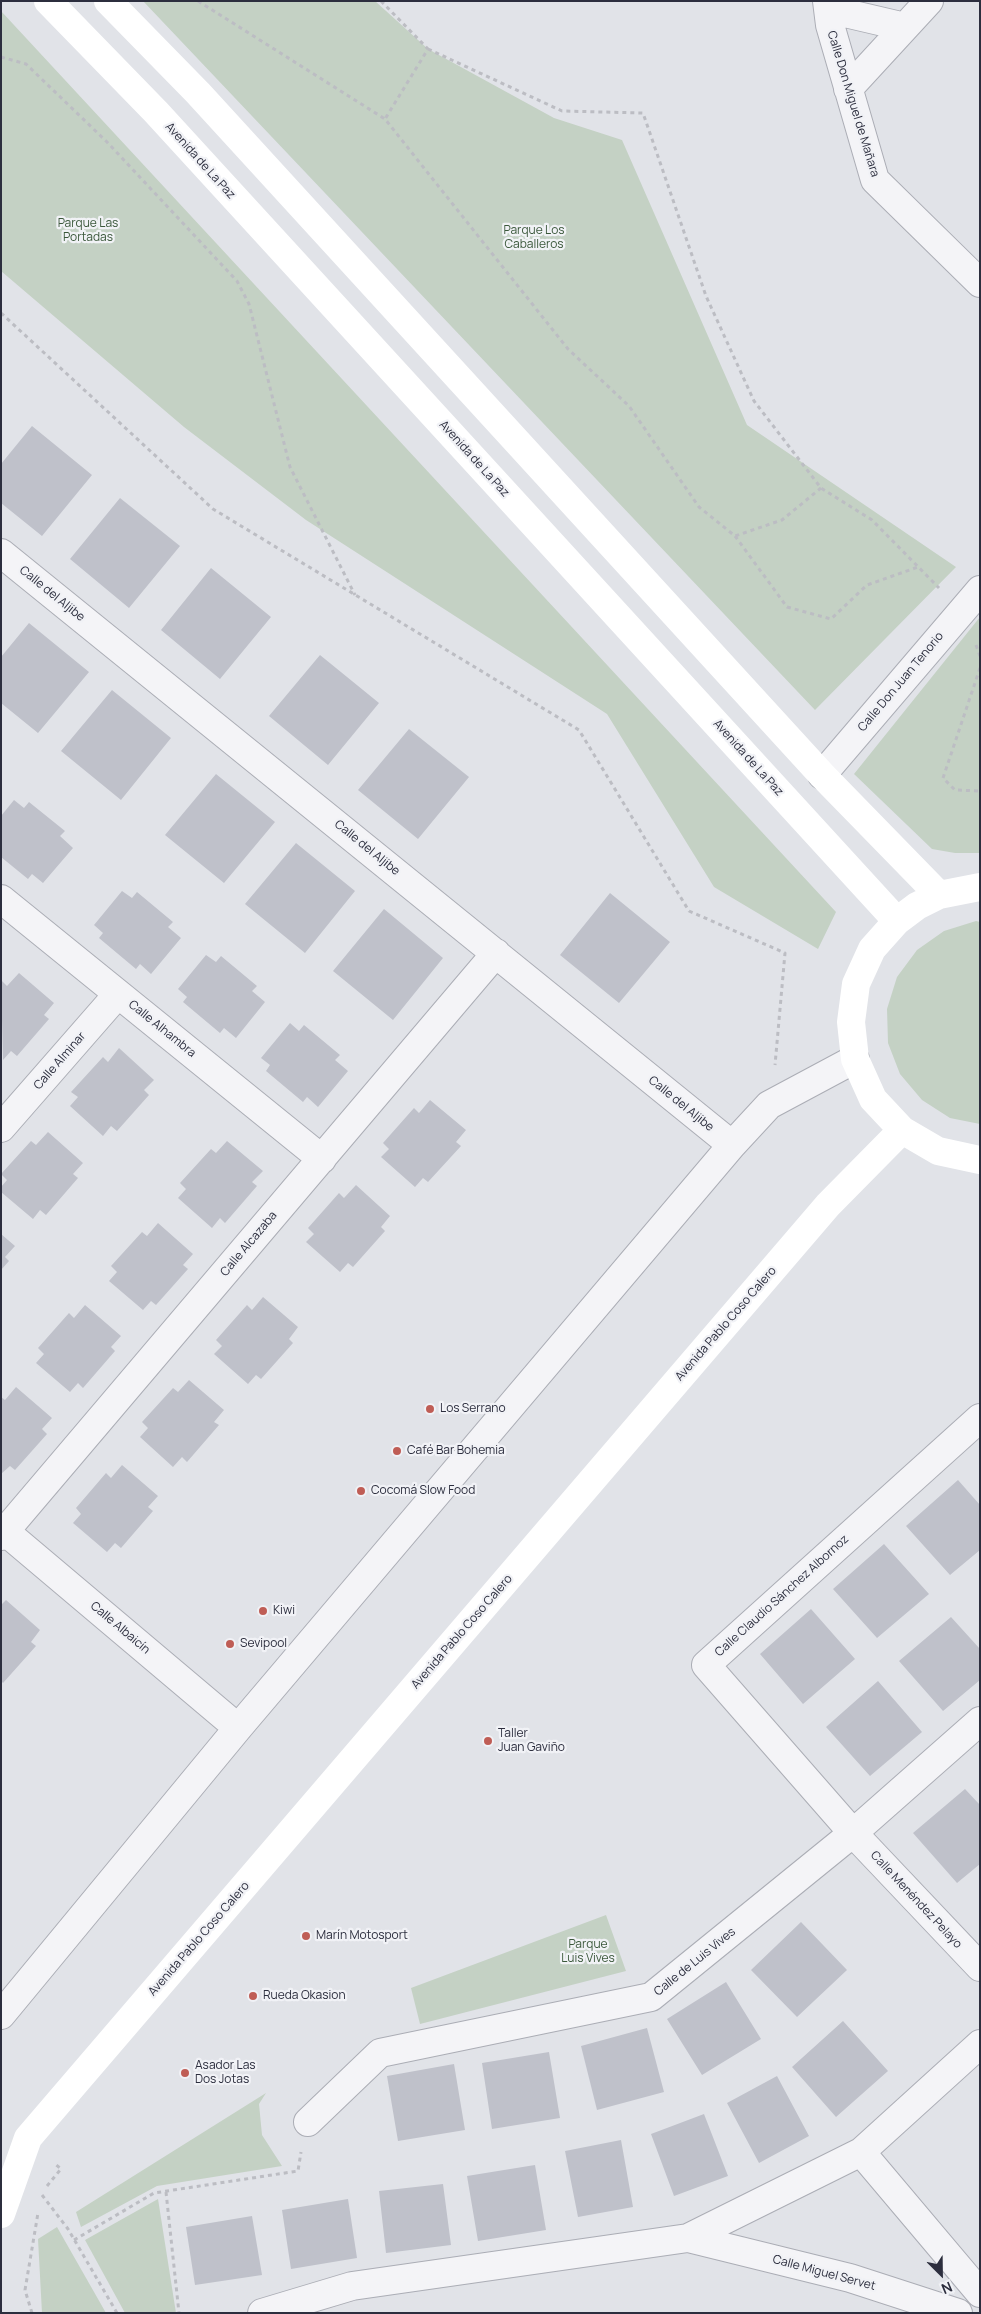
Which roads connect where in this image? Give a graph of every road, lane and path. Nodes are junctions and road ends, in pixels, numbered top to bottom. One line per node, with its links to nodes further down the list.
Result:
1 (48, 1): 27 (street, Avenida de La Paz)
2 (108, 1): 22 (street)
3 (198, 1): 11 (path)
4 (381, 1): 8 (path)
5 (929, 1): 7 (street)
6 (828, 5): 7 (street); 10 (street, Calle Don Miguel de Mañara)
7 (905, 27): 10 (street)
8 (428, 49): 11 (path); 14 (path)
9 (1, 57): 19 (path)
10 (848, 89): 12 (street, Calle Don Miguel de Mañara)
11 (385, 119): 15 (path)
12 (980, 283)
13 (1, 313): 31 (path)
14 (820, 488): 15 (path); 17 (path)
15 (735, 536): 17 (path)
16 (1, 553): 28 (street, Calle del Aljibe)
17 (918, 566): 20 (path)
18 (980, 590): 20 (street, Calle Don Juan Tenorio)
19 (357, 597)
20 (962, 611): 22 (street, Calle Don Juan Tenorio)
21 (980, 668): 23 (path)
22 (822, 775): 25 (street)
23 (980, 792)
24 (980, 887): 25 (street)
25 (939, 895): 27 (street)
26 (1, 899): 29 (street, Calle Alhambra)
27 (897, 921): 30 (street)
28 (496, 953): 34 (street, Calle del Aljibe); 35 (street, Calle Alcazaba)
29 (118, 994): 32 (street, Calle Alminar); 35 (street, Calle Alhambra)
30 (855, 1059): 31 (street); 33 (street)
31 (769, 1105): 34 (street)
32 (1, 1128)
33 (902, 1130): 36 (street); 46 (street, Avenida Pablo Coso Calero)
34 (732, 1145): 40 (street)
35 (322, 1159): 38 (street, Calle Alcazaba)
36 (979, 1160)
37 (980, 1418): 41 (street, Calle Claudio Sánchez Albornoz)
38 (2, 1532): 40 (street, Calle Albaicín)
39 (980, 1721): 41 (street, Calle de Luis Vives)
40 (238, 1728): 43 (street)
41 (853, 1833): 42 (street, Calle Menéndez Pelayo); 45 (street, Calle de Luis Vives)
42 (980, 1967)
43 (1, 2015)
44 (980, 2044): 47 (street)
45 (308, 2122): 49 (path)
46 (28, 2138): 48 (street); 50 (street); 52 (path)
47 (861, 2152): 51 (street); 53 (street)
48 (1, 2154)
49 (166, 2191): 52 (path); 55 (path)
50 (1, 2214)
51 (688, 2238): 56 (street); 57 (street, Calle Miguel Servet)
52 (74, 2240): 54 (path)
53 (980, 2293)
54 (117, 2313)
55 (179, 2313)
56 (262, 2313)
57 (958, 2313)

